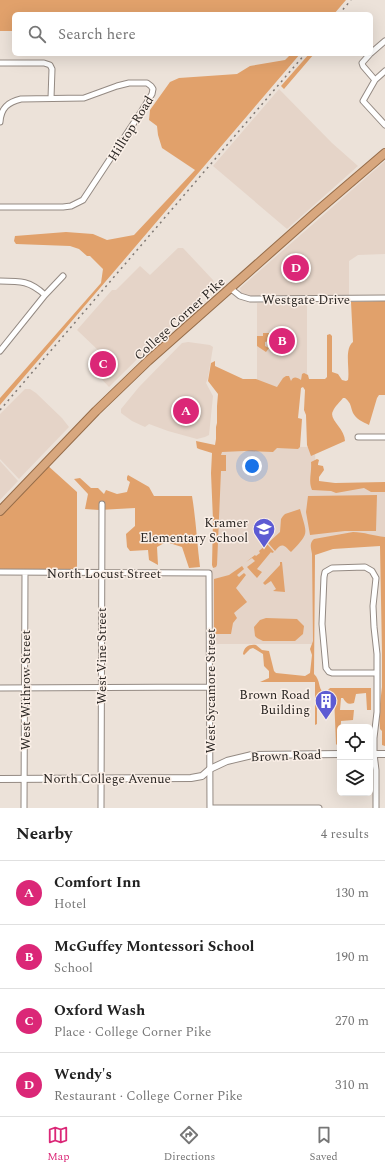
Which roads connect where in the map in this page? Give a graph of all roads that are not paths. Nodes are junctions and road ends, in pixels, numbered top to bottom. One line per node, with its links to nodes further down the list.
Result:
1 (385, 40): 2 (street)
2 (373, 51)
3 (368, 56): 6 (street)
4 (0, 63): 7 (street)
5 (385, 71): 6 (street)
6 (375, 80): 9 (street)
7 (51, 98): 8 (street, Hilltop Road); 11 (street, Hilltop Road)
8 (0, 122)
9 (385, 125)
10 (385, 153): 14 (highway, College Corner Pike)
11 (0, 206)
12 (63, 276): 15 (street)
13 (0, 281): 15 (street)
14 (230, 288): 16 (street, Westgate Drive); 21 (highway, College Corner Pike)
15 (45, 296): 17 (street)
16 (385, 298)
17 (0, 351)
18 (358, 437): 19 (street)
19 (385, 437)
20 (102, 504): 24 (street, West Vine Street)
21 (0, 511)
22 (0, 572): 23 (street, North Locust Street)
23 (25, 572): 24 (street, North Locust Street); 29 (street, West Withrow Street)
24 (101, 573): 25 (street, North Locust Street); 30 (street, West Vine Street)
25 (209, 573): 27 (street, West Sycamore Street)
26 (377, 673): 26 (street); 31 (street)
27 (210, 687): 30 (street); 36 (street, West Sycamore Street)
28 (0, 688): 29 (street)
29 (25, 688): 30 (street); 38 (street, West Withrow Street)
30 (101, 688): 39 (street, West Vine Street)
31 (373, 746)
32 (337, 754): 36 (street, Brown Road)
33 (373, 754): 34 (street)
34 (385, 754)
35 (373, 758): 44 (street)
36 (210, 769): 39 (street, North College Avenue); 42 (street, West Sycamore Street)
37 (0, 779): 38 (street, North College Avenue)
38 (24, 779): 39 (street, North College Avenue); 40 (street, West Withrow Street)
39 (101, 779): 41 (street, West Vine Street)
40 (24, 808)
41 (101, 808)
42 (210, 808): 43 (street)
43 (319, 808)
44 (376, 808)

